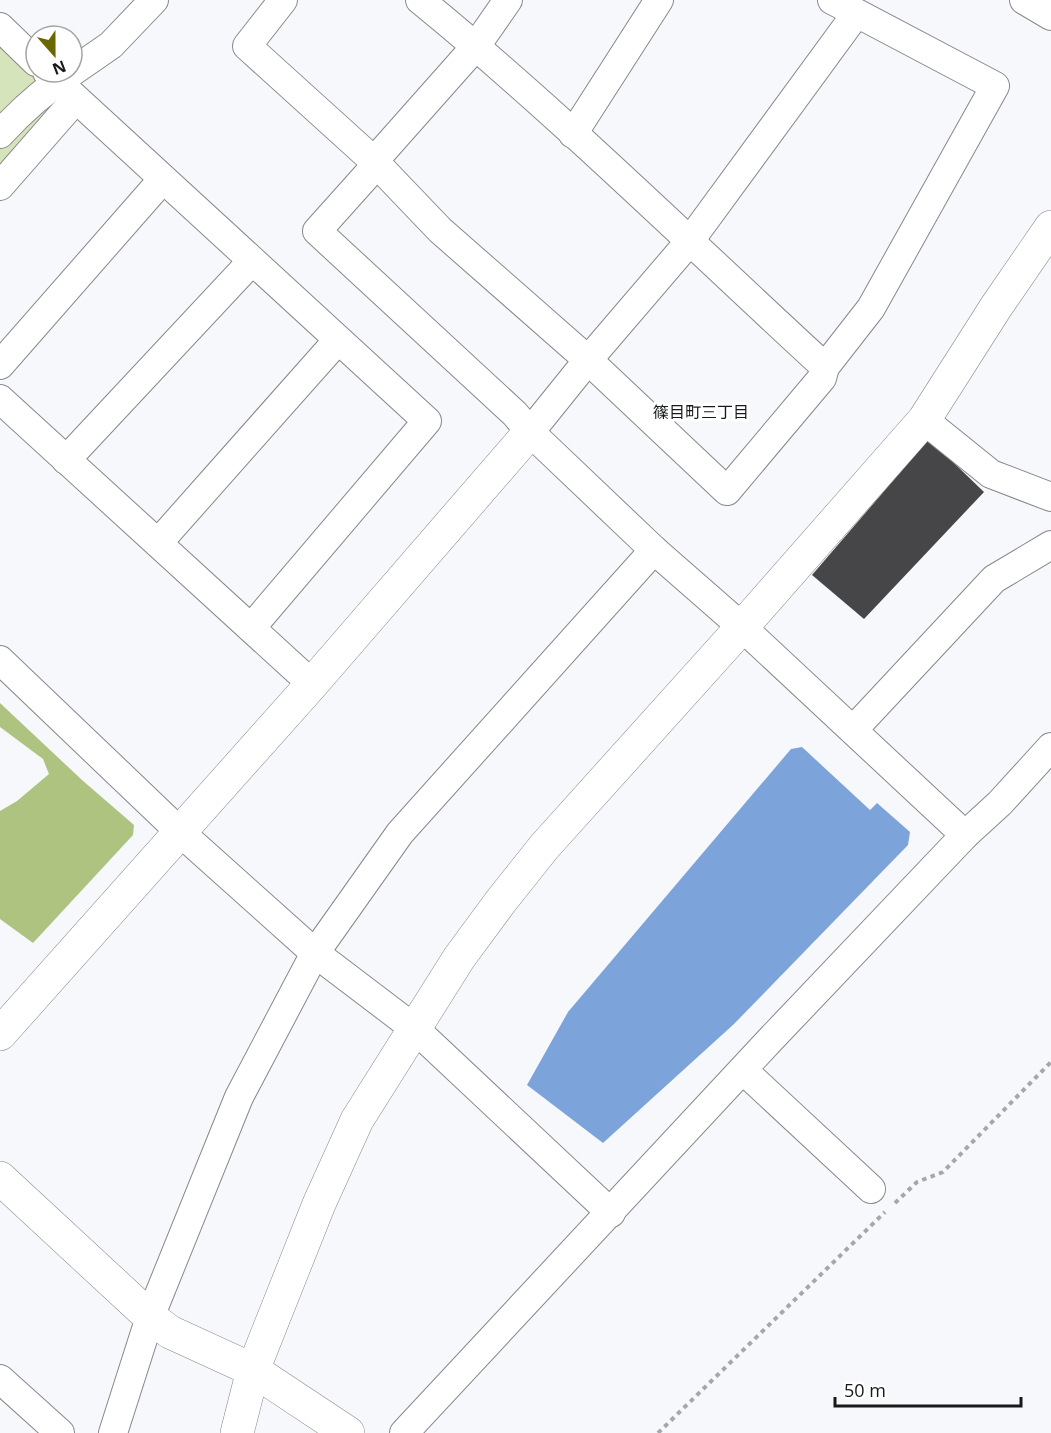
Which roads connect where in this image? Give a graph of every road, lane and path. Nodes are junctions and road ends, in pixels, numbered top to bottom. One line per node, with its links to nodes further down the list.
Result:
1 (154, 0): 12 (street)
2 (283, 0): 18 (street)
3 (420, 0): 10 (street)
4 (508, 0): 10 (street)
5 (659, 0): 17 (street)
6 (1023, 0): 8 (street)
7 (844, 7): 22 (street); 27 (street)
8 (1051, 16)
9 (0, 27): 11 (street)
10 (476, 46): 17 (street); 18 (street)
11 (24, 50)
12 (84, 65)
13 (59, 84): 16 (street)
14 (62, 84): 20 (street)
15 (70, 84): 19 (street)
16 (0, 134)
17 (573, 134): 22 (street)
18 (374, 160): 25 (street); 30 (street)
19 (162, 179): 23 (street); 26 (street)
20 (0, 186)
21 (1051, 227): 29 (street)
22 (689, 242): 25 (street); 27 (street)
23 (252, 261): 24 (street); 31 (street)
24 (338, 340): 33 (street); 37 (street)
25 (588, 360): 27 (street); 30 (street)
26 (0, 365)
27 (825, 367)
28 (0, 399): 31 (street)
29 (924, 420): 32 (street); 36 (street)
30 (530, 432): 35 (street); 39 (street)
31 (66, 460): 33 (street)
32 (1051, 497)
33 (158, 543): 37 (street)
34 (1051, 545): 40 (street)
35 (654, 550): 36 (street); 44 (street)
36 (742, 627): 40 (street); 45 (street)
37 (251, 628): 39 (street)
38 (0, 660): 42 (street)
39 (312, 684): 42 (street)
40 (853, 730): 43 (street)
41 (1051, 747): 43 (street)
42 (181, 833): 44 (street); 46 (street)
43 (965, 835): 48 (street)
44 (315, 953): 45 (street); 52 (street)
45 (415, 1029): 51 (street); 53 (street)
46 (0, 1034)
47 (1051, 1062): 60 (path)
48 (743, 1070): 50 (street); 51 (street)
49 (0, 1178): 52 (street)
50 (871, 1189)
51 (610, 1213): 59 (street)
52 (150, 1317): 53 (street); 56 (street)
53 (253, 1370): 57 (street); 58 (street)
54 (0, 1379): 55 (street)
55 (60, 1433)
56 (113, 1433)
57 (237, 1433)
58 (348, 1433)
59 (404, 1433)
60 (657, 1433)

